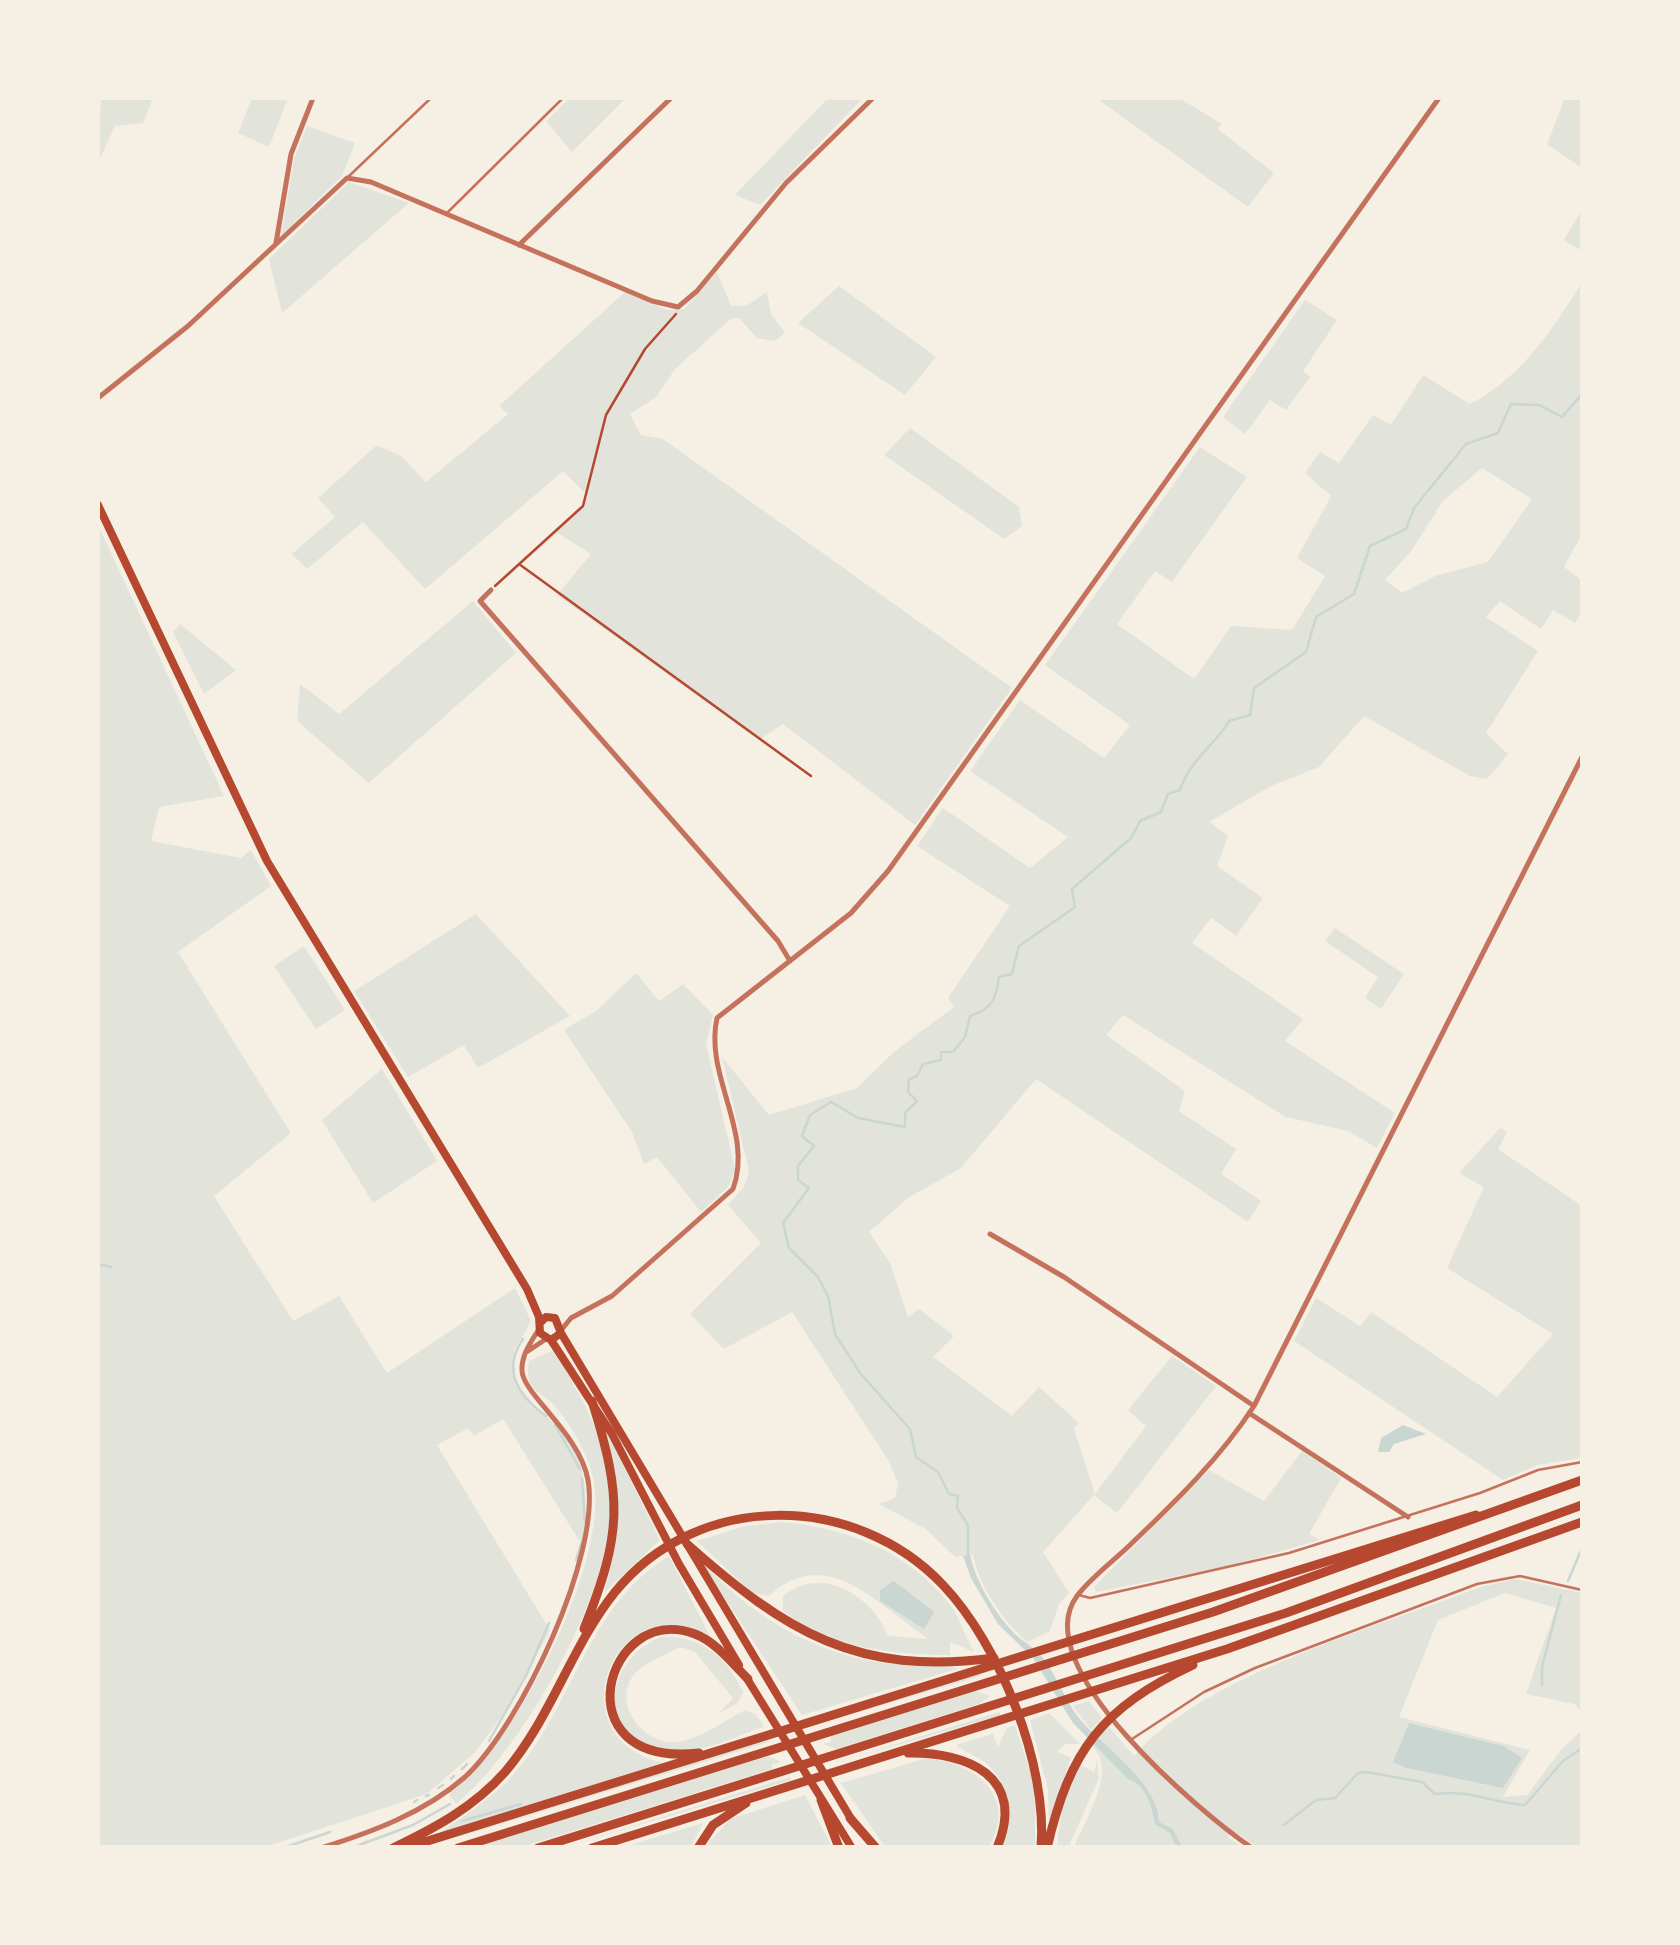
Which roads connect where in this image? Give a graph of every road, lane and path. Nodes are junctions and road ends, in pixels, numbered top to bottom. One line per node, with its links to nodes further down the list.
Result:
1 (314, 98): 10 (street)
2 (431, 98): 7 (lane)
3 (562, 98): 8 (lane)
4 (671, 98): 9 (street)
5 (873, 98): 11 (street)
6 (1438, 98): 18 (street)
7 (347, 178): 8 (street); 10 (street)
8 (447, 214): 9 (street)
9 (519, 245): 11 (street)
10 (276, 246): 12 (street)
11 (678, 307): 14 (path)
12 (98, 398)
13 (98, 504): 20 (main road)
14 (519, 564): 15 (path); 17 (path)
15 (491, 590): 18 (street)
16 (1582, 757): 28 (street)
17 (811, 776)
18 (790, 961): 21 (street)
19 (990, 1234): 28 (street)
20 (527, 1289): 22 (main road); 23 (main road)
21 (579, 1313): 22 (street); 24 (street)
22 (553, 1317): 23 (main road); 24 (main road)
23 (539, 1323): 25 (main road); 26 (street)
24 (561, 1331): 25 (main road); 36 (main road)
25 (548, 1339): 26 (street); 27 (main road)
26 (526, 1353): 49 (street)
27 (592, 1401): 40 (highway); 42 (main road)
28 (1254, 1406): 29 (street)
29 (1249, 1413): 34 (street); 38 (street)
30 (1582, 1462): 34 (lane)
31 (1582, 1480): 32 (highway)
32 (1522, 1503): 41 (highway); 52 (highway)
33 (1582, 1505): 53 (highway)
34 (1408, 1517): 38 (lane)
35 (1582, 1522): 39 (highway)
36 (687, 1544): 41 (highway); 48 (main road)
37 (1582, 1590): 43 (lane)
38 (1078, 1594): 43 (street)
39 (1228, 1649): 45 (highway); 61 (highway)
40 (571, 1662): 50 (highway); 61 (highway)
41 (975, 1666): 44 (highway)
42 (748, 1679): 44 (highway); 47 (main road)
43 (1130, 1740): 62 (street)
44 (722, 1751): 51 (highway)
45 (896, 1753): 46 (highway); 60 (highway)
46 (760, 1795): 54 (highway); 55 (highway)
47 (821, 1800): 56 (highway); 57 (main road)
48 (850, 1818): 58 (main road); 59 (highway)
49 (321, 1848)
50 (393, 1848)
51 (405, 1848)
52 (458, 1848)
53 (538, 1848)
54 (592, 1848)
55 (698, 1848)
56 (839, 1848)
57 (852, 1848)
58 (868, 1848)
59 (876, 1848)
60 (997, 1848)
61 (1044, 1848)
62 (1252, 1848)

